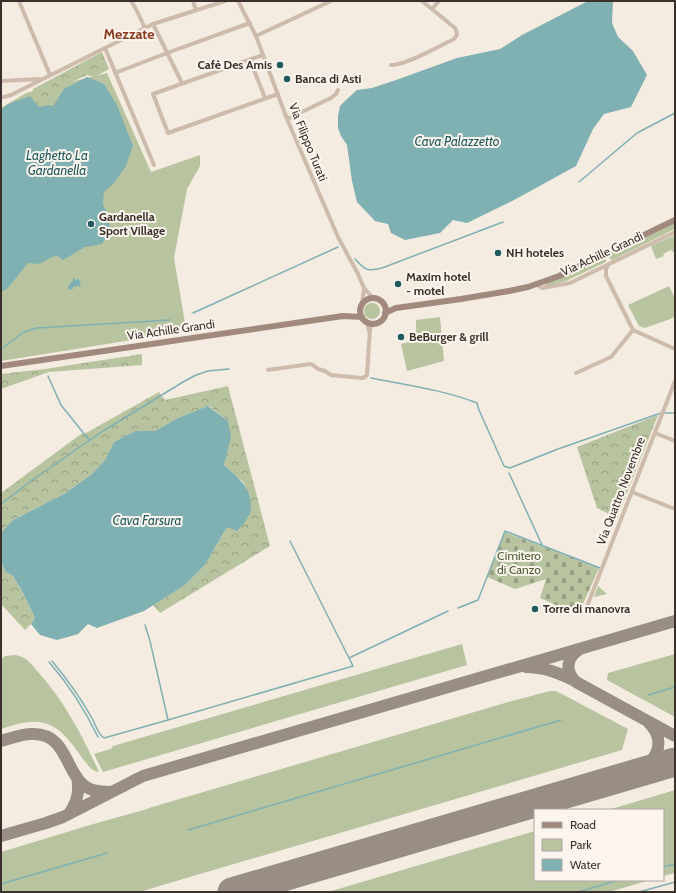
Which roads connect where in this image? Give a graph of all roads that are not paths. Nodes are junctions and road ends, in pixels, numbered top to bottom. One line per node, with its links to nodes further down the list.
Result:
1 (19, 1): 21 (street)
2 (131, 1): 13 (street)
3 (193, 1): 10 (street)
4 (225, 1): 10 (street)
5 (238, 1): 11 (street, Via Filippo Turati)
6 (331, 1): 14 (street)
7 (422, 1): 9 (street)
8 (439, 1): 9 (street)
9 (432, 9): 19 (street)
10 (196, 10): 12 (street)
11 (250, 23): 14 (street, Via Filippo Turati); 16 (street)
12 (153, 24): 13 (street); 16 (street)
13 (145, 28): 15 (street)
14 (256, 36): 17 (street, Via Filippo Turati)
15 (105, 48): 20 (street); 21 (street)
16 (167, 53): 20 (street); 24 (street)
17 (264, 55): 18 (street); 26 (street, Via Filippo Turati)
18 (250, 60): 24 (street); 28 (street)
19 (392, 66)
20 (115, 73): 30 (street)
21 (50, 75): 22 (street)
22 (44, 78): 23 (street); 27 (street)
23 (1, 81)
24 (182, 83): 28 (street)
25 (338, 90): 29 (street)
26 (278, 94): 28 (street); 29 (street, Via Filippo Turati)
27 (1, 96)
28 (265, 98)
29 (287, 119): 38 (street, Via Filippo Turati)
30 (154, 165)
31 (675, 220): 33 (main road, Via Achille Grandi)
32 (675, 232): 34 (street, Via Achille Grandi)
33 (606, 254): 34 (street); 37 (main road, Via Achille Grandi)
34 (610, 263): 35 (street, Via Achille Grandi); 36 (street)
35 (596, 270): 36 (street); 37 (street, Via Achille Grandi)
36 (606, 276): 48 (street)
37 (538, 283): 42 (main road, Via Achille Grandi)
38 (364, 288): 39 (street, Via Filippo Turati); 40 (street)
39 (373, 298): 40 (main road, Via Achille Grandi); 41 (main road, Via Achille Grandi)
40 (361, 306): 44 (main road, Via Achille Grandi); 45 (main road)
41 (385, 306): 42 (main road, Via Achille Grandi); 43 (main road)
42 (396, 308): 43 (main road, Via Achille Grandi)
43 (386, 313): 47 (main road, Via Achille Grandi)
44 (343, 316): 45 (main road, Via Achille Grandi); 51 (main road, Via Achille Grandi)
45 (362, 317): 46 (main road)
46 (367, 322): 47 (main road); 49 (street)
47 (374, 323): 49 (street)
48 (633, 330): 50 (street); 53 (street)
49 (370, 332): 52 (street)
50 (675, 349)
51 (1, 366)
52 (268, 370)
53 (576, 373)
54 (675, 380): 55 (street, Via Quattro Novembre)
55 (655, 433): 56 (street); 57 (street, Via Quattro Novembre)
56 (675, 441)
57 (632, 492): 58 (street); 59 (street, Via Quattro Novembre)
58 (675, 509)
59 (586, 609)

